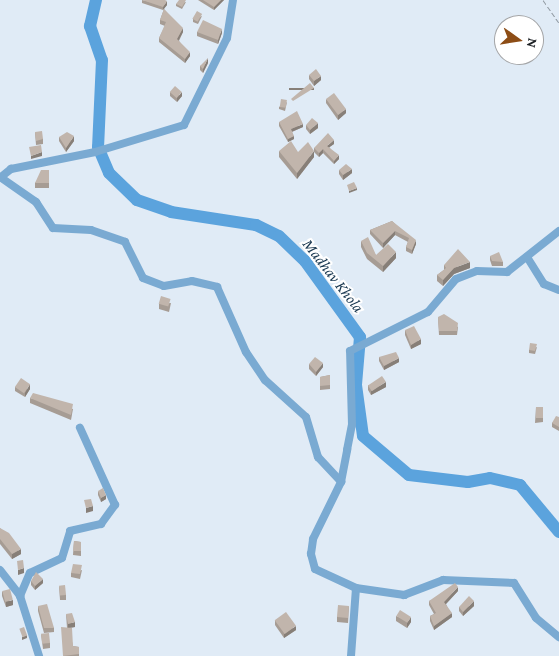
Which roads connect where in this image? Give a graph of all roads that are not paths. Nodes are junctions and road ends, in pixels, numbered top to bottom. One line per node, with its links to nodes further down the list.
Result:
1 (233, 0): 2 (street)
2 (0, 177): 7 (street)
3 (559, 231): 4 (street)
4 (527, 257): 5 (street); 7 (street)
5 (559, 290)
6 (80, 428): 10 (street)
7 (340, 482): 9 (street)
8 (0, 570): 10 (street)
9 (356, 588): 11 (street); 13 (street)
10 (20, 596): 12 (street)
11 (559, 637)
12 (39, 656)
13 (351, 656)

